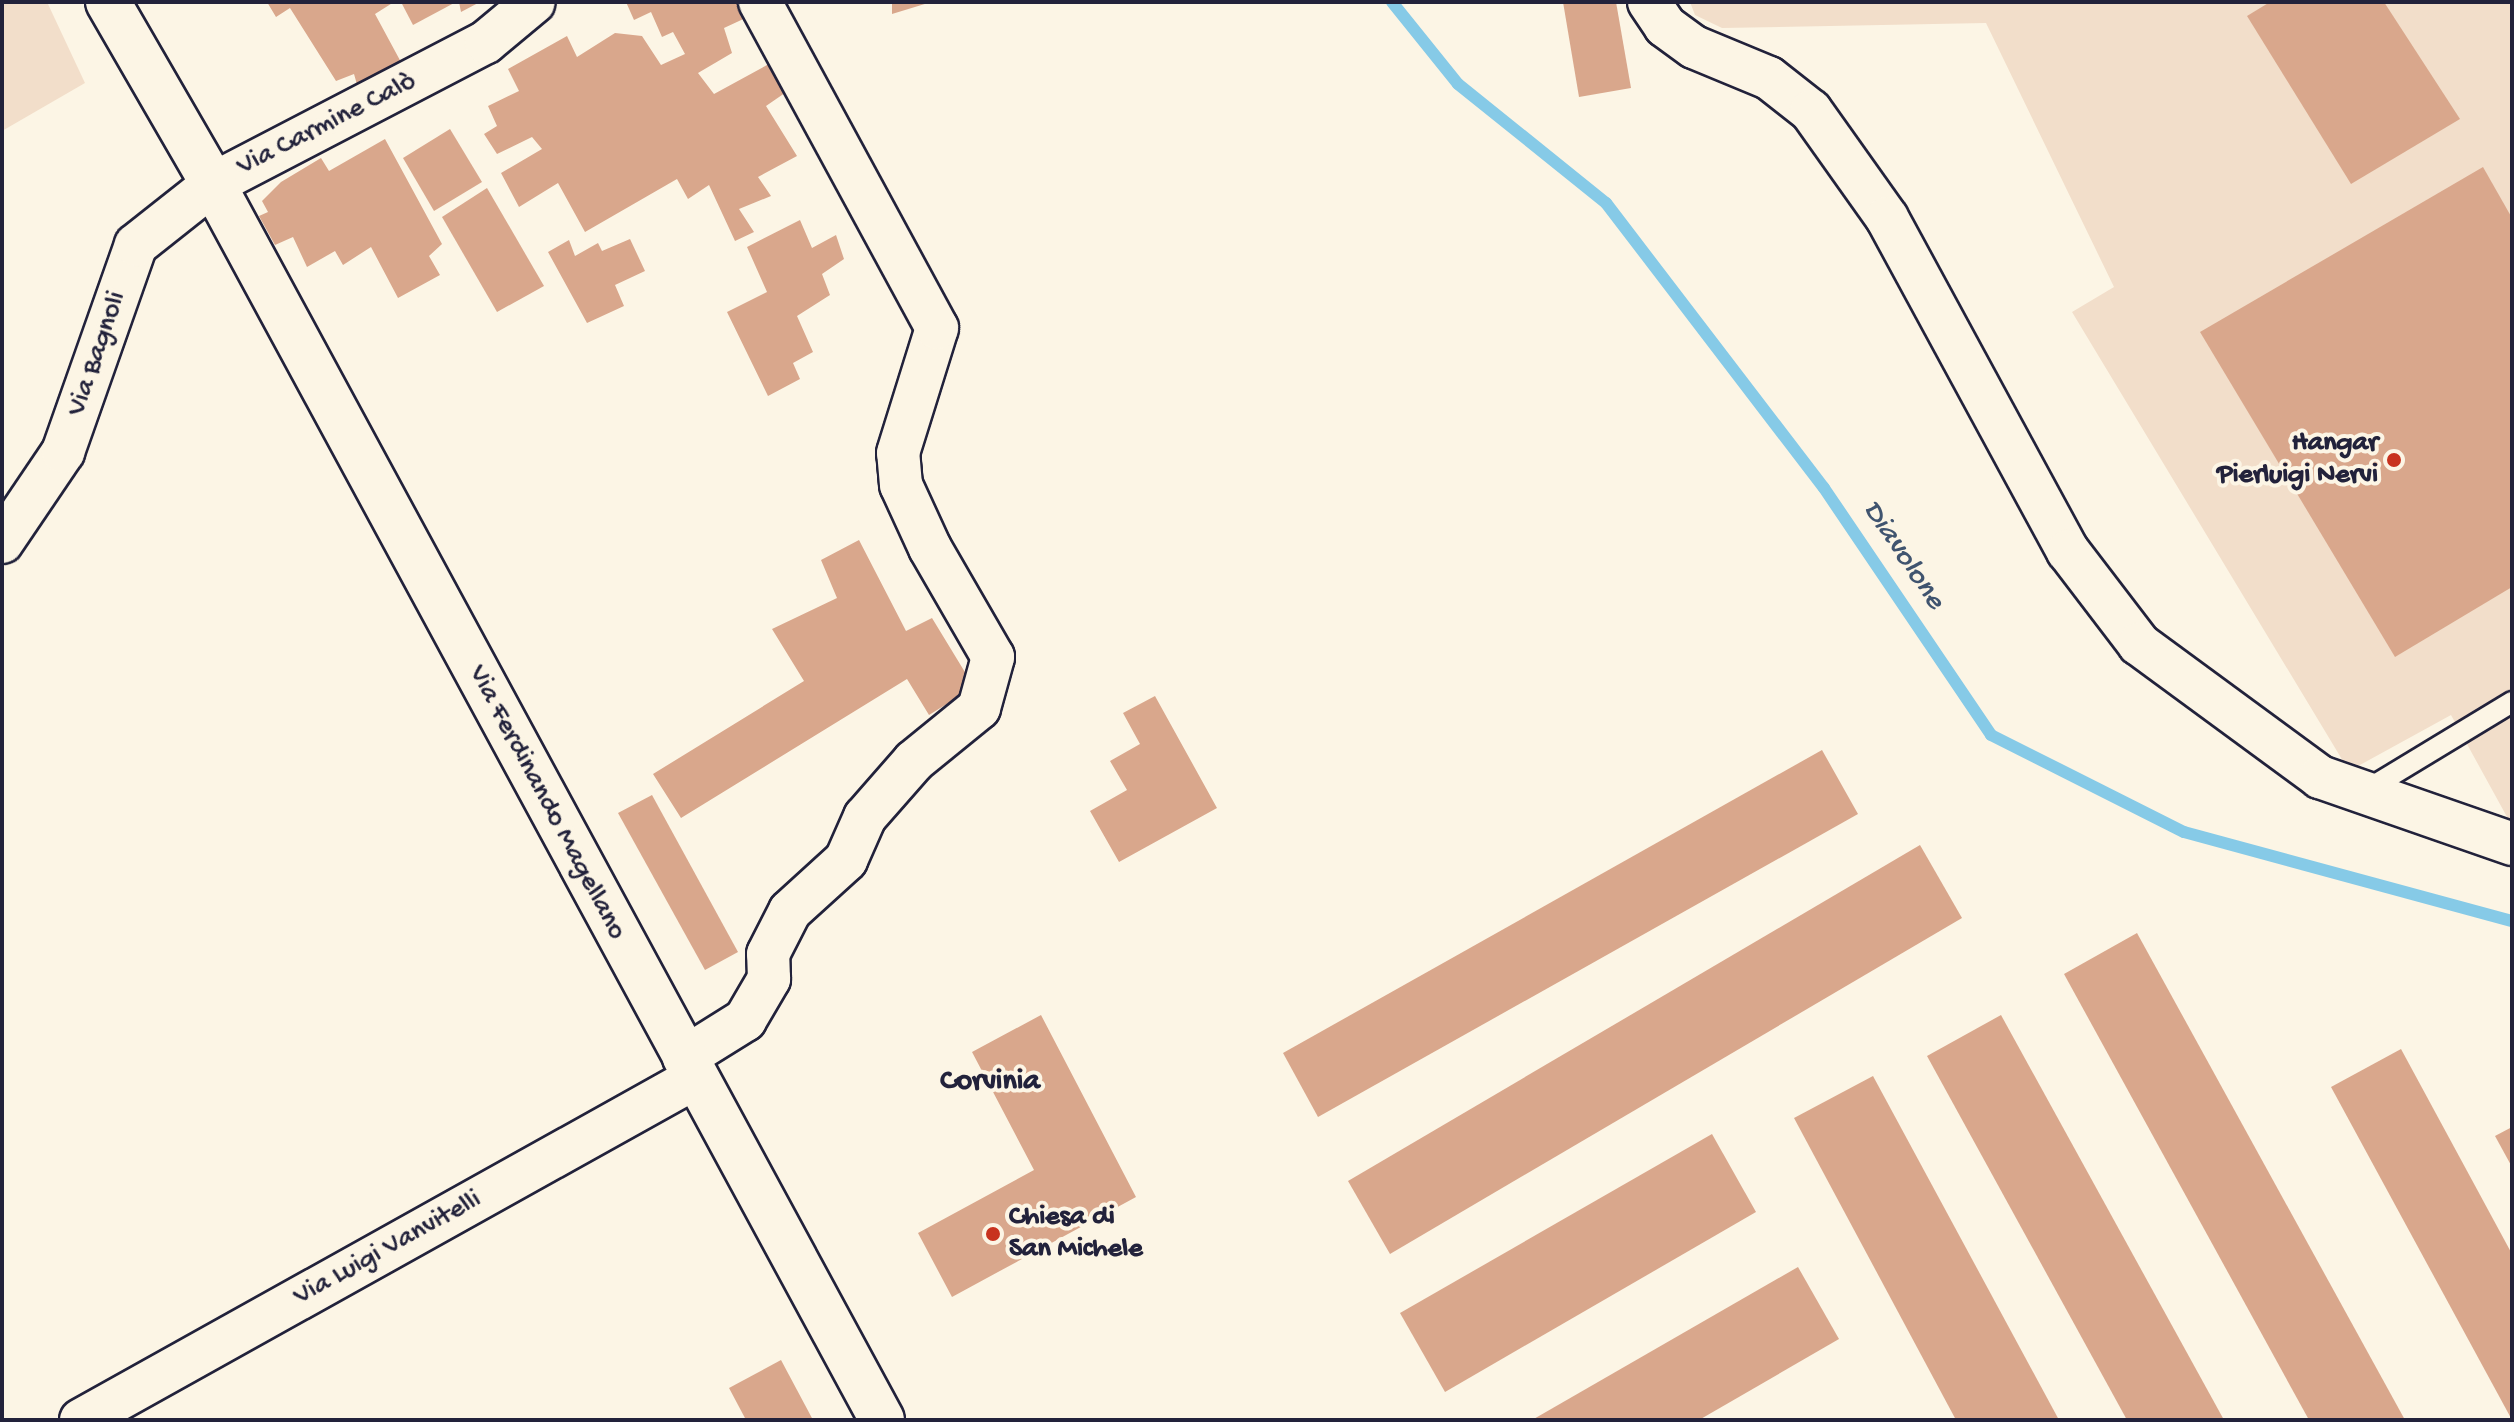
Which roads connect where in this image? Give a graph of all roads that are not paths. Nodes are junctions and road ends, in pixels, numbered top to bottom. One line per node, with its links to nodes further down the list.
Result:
1 (108, 2): 5 (street, Via Carmine Calò)
2 (534, 2): 5 (street, Via Carmine Calò)
3 (760, 2): 10 (street, Via Luigi Vanvitelli)
4 (1649, 2): 8 (street)
5 (213, 184): 6 (street, Via Bagnoli); 10 (street, Via Ferdinando Magellano)
6 (2, 542)
7 (2512, 702): 8 (lane)
8 (2362, 792): 9 (street)
9 (2512, 844)
10 (690, 1068): 11 (street, Via Luigi Vanvitelli); 12 (street, Via Ferdinando Magellano)
11 (81, 1420)
12 (882, 1420)

